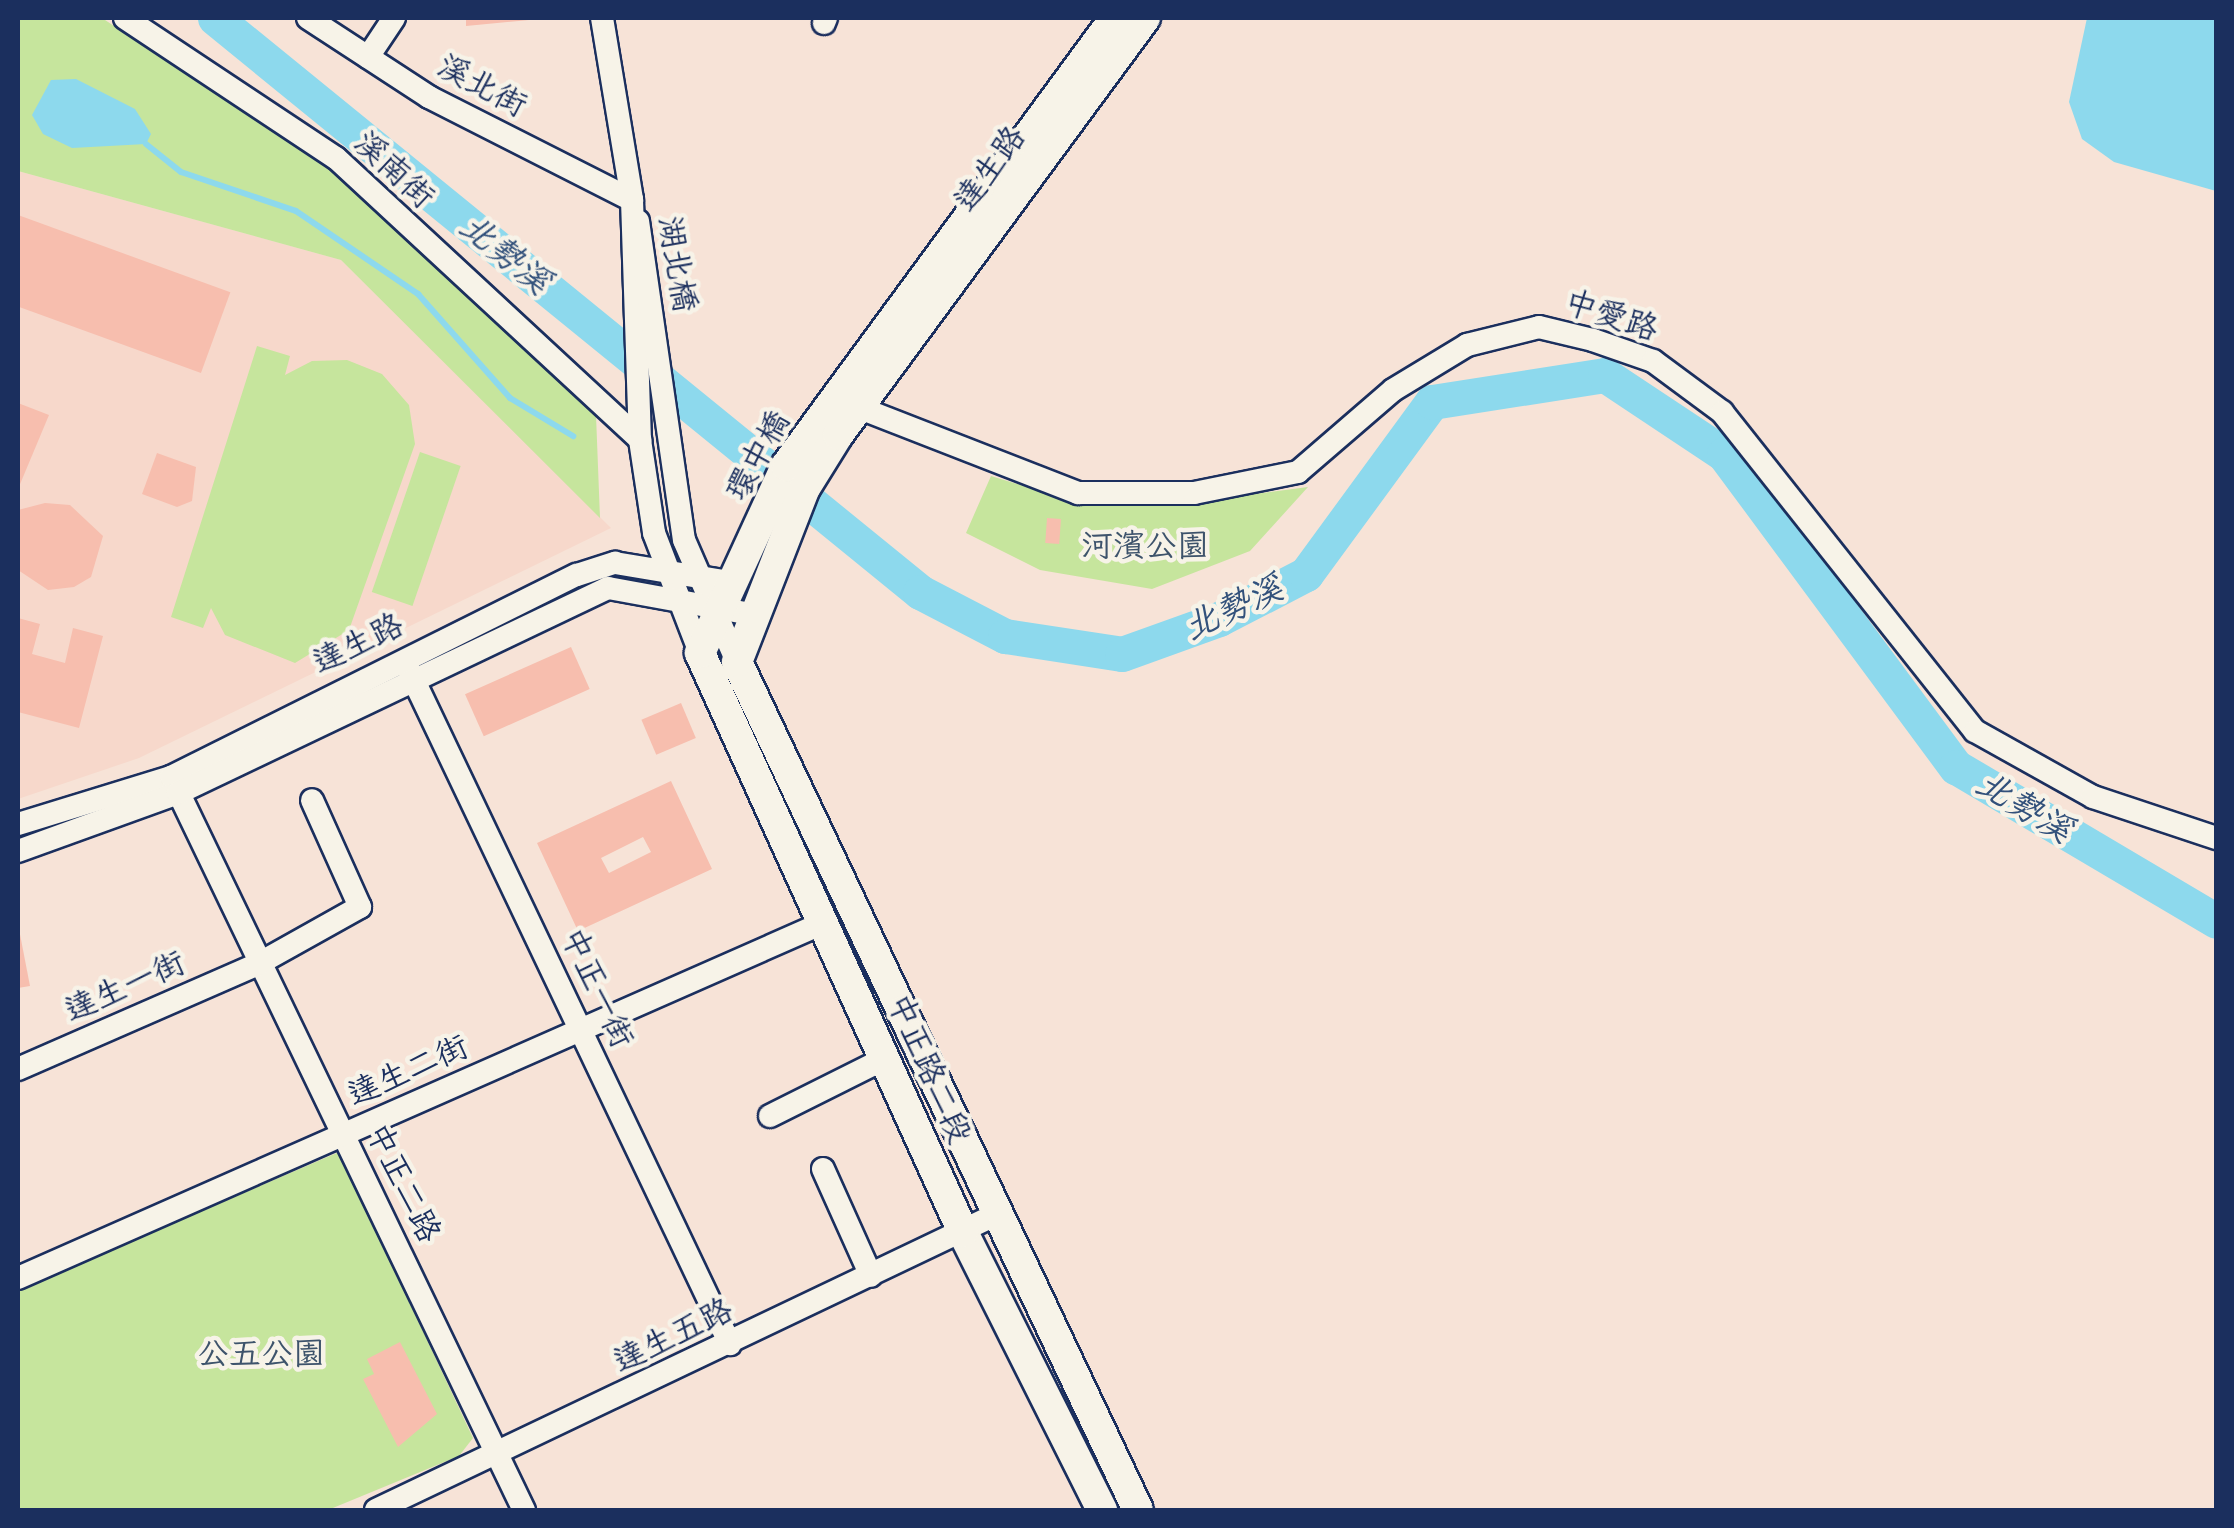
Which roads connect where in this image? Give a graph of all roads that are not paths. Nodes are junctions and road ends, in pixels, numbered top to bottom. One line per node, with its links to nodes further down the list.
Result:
1 (126, 18): 11 (street, 溪南街)
2 (308, 18): 7 (street, 溪北街)
3 (394, 18): 7 (street)
4 (602, 18): 9 (street)
5 (1115, 18): 8 (main road, 達生路)
6 (1145, 18): 8 (main road, 達生路)
7 (368, 57): 9 (street, 溪北街)
8 (1068, 102): 10 (main road, 達生路)
9 (632, 200): 11 (street, 湖北橋); 14 (street, 湖北橋)
10 (846, 402): 12 (main road, 環中橋); 23 (street, 中愛路)
11 (640, 440): 13 (street, 湖北橋)
12 (759, 562): 14 (main road); 16 (main road)
13 (668, 572): 14 (street, 達生路); 15 (street, 湖北橋); 19 (street, 達生路)
14 (719, 590): 15 (street, 達生路); 16 (street, 達生路); 17 (main road); 18 (street, 湖北橋)
15 (677, 600): 17 (street, 湖北橋); 19 (street, 達生路)
16 (756, 615): 18 (main road)
17 (700, 653): 25 (main road, 中正路二段)
18 (738, 662): 33 (main road, 中正路二段)
19 (409, 671): 20 (street, 達生路); 27 (street, 中正一街)
20 (174, 785): 22 (street, 達生路); 24 (street, 達生路); 26 (street, 中正二路)
21 (312, 800): 26 (street, 達生一街)
22 (18, 824)
23 (2216, 838)
24 (18, 851)
25 (825, 922): 27 (street, 達生二街); 28 (main road, 中正路二段)
26 (258, 964): 29 (street, 達生一街); 31 (street, 中正二路)
27 (581, 1029): 31 (street, 達生二街); 37 (street, 中正一街)
28 (886, 1058): 30 (street); 34 (main road, 中正路二段)
29 (18, 1070)
30 (770, 1116)
31 (344, 1135): 36 (street, 達生二街); 38 (street, 中正二路)
32 (823, 1169): 35 (street)
33 (995, 1215): 34 (street, 達生五路); 42 (main road, 中正路二段)
34 (963, 1232): 35 (street, 達生五路); 41 (main road, 中正路二段)
35 (871, 1276): 37 (street, 達生五路)
36 (18, 1278)
37 (730, 1344): 38 (street, 達生五路)
38 (498, 1456): 39 (street, 達生五路); 40 (street, 中正二路)
39 (376, 1510)
40 (524, 1510)
41 (1102, 1510)
42 (1138, 1510)

